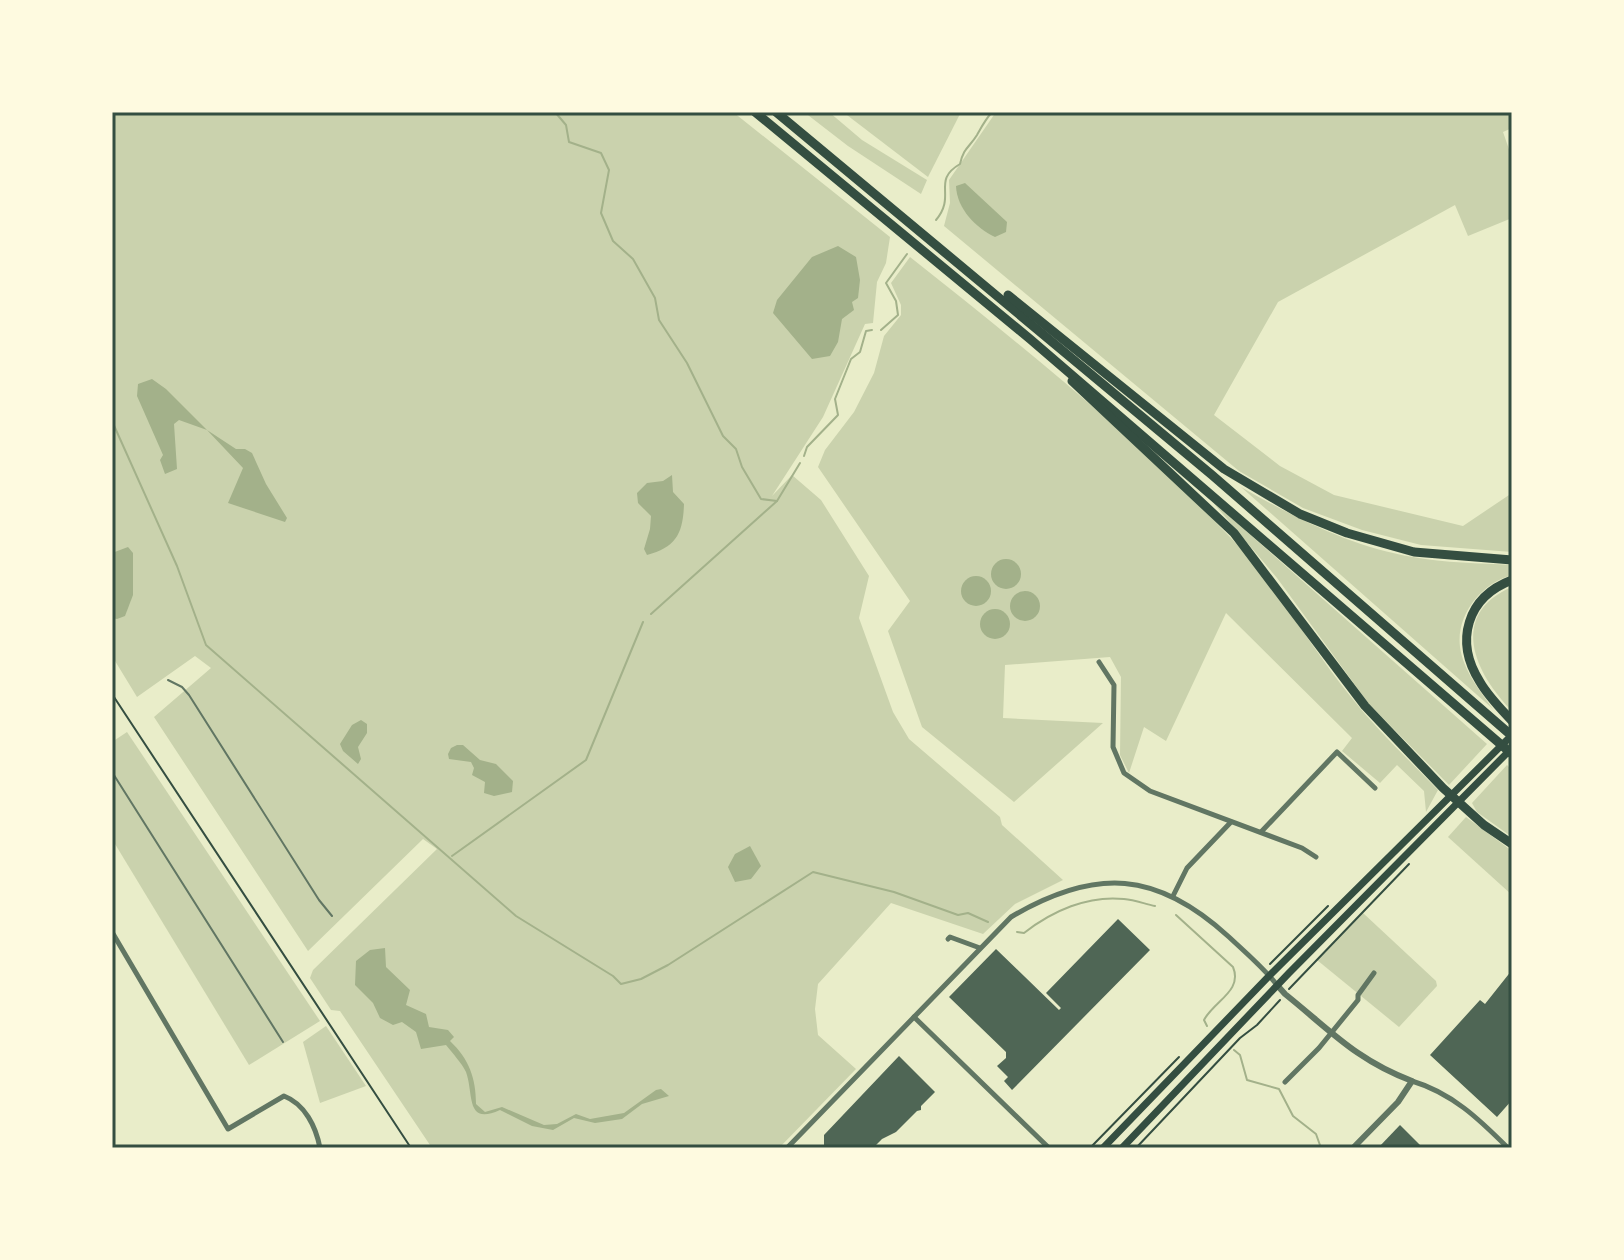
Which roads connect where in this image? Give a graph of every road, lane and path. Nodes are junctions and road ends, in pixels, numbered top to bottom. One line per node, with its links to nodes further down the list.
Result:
1 (755, 112): 4 (highway)
2 (776, 112): 3 (highway)
3 (941, 247): 5 (highway); 11 (highway)
4 (1030, 339): 13 (highway); 16 (highway)
5 (1512, 560)
6 (1512, 580): 10 (highway)
7 (1099, 662): 17 (street)
8 (168, 680): 23 (lane)
9 (112, 694): 37 (path)
10 (1512, 721)
11 (1512, 736): 16 (main road)
12 (1512, 748): 16 (main road)
13 (1512, 754)
14 (112, 772): 33 (lane)
15 (1375, 788): 18 (street)
16 (1455, 799): 19 (highway); 28 (main road); 29 (main road)
17 (1231, 821): 18 (street); 22 (street)
18 (1261, 832): 21 (street)
19 (1512, 844)
20 (1416, 856): 30 (path)
21 (1316, 857)
22 (1173, 896): 26 (street); 28 (street)
23 (332, 916)
24 (112, 933): 36 (street)
25 (948, 939): 26 (street)
26 (980, 948): 31 (street)
27 (1374, 973): 32 (street)
28 (1270, 975): 29 (street); 40 (main road)
29 (1277, 985): 30 (street); 41 (main road)
30 (1285, 994): 32 (street); 42 (path)
31 (914, 1017): 38 (street); 39 (street)
32 (1331, 1034): 34 (street); 35 (street)
33 (283, 1042)
34 (1412, 1081): 43 (street); 44 (street)
35 (1285, 1082)
36 (320, 1148)
37 (411, 1148)
38 (787, 1148)
39 (1049, 1148)
40 (1103, 1148)
41 (1122, 1148)
42 (1136, 1148)
43 (1353, 1148)
44 (1508, 1148)

